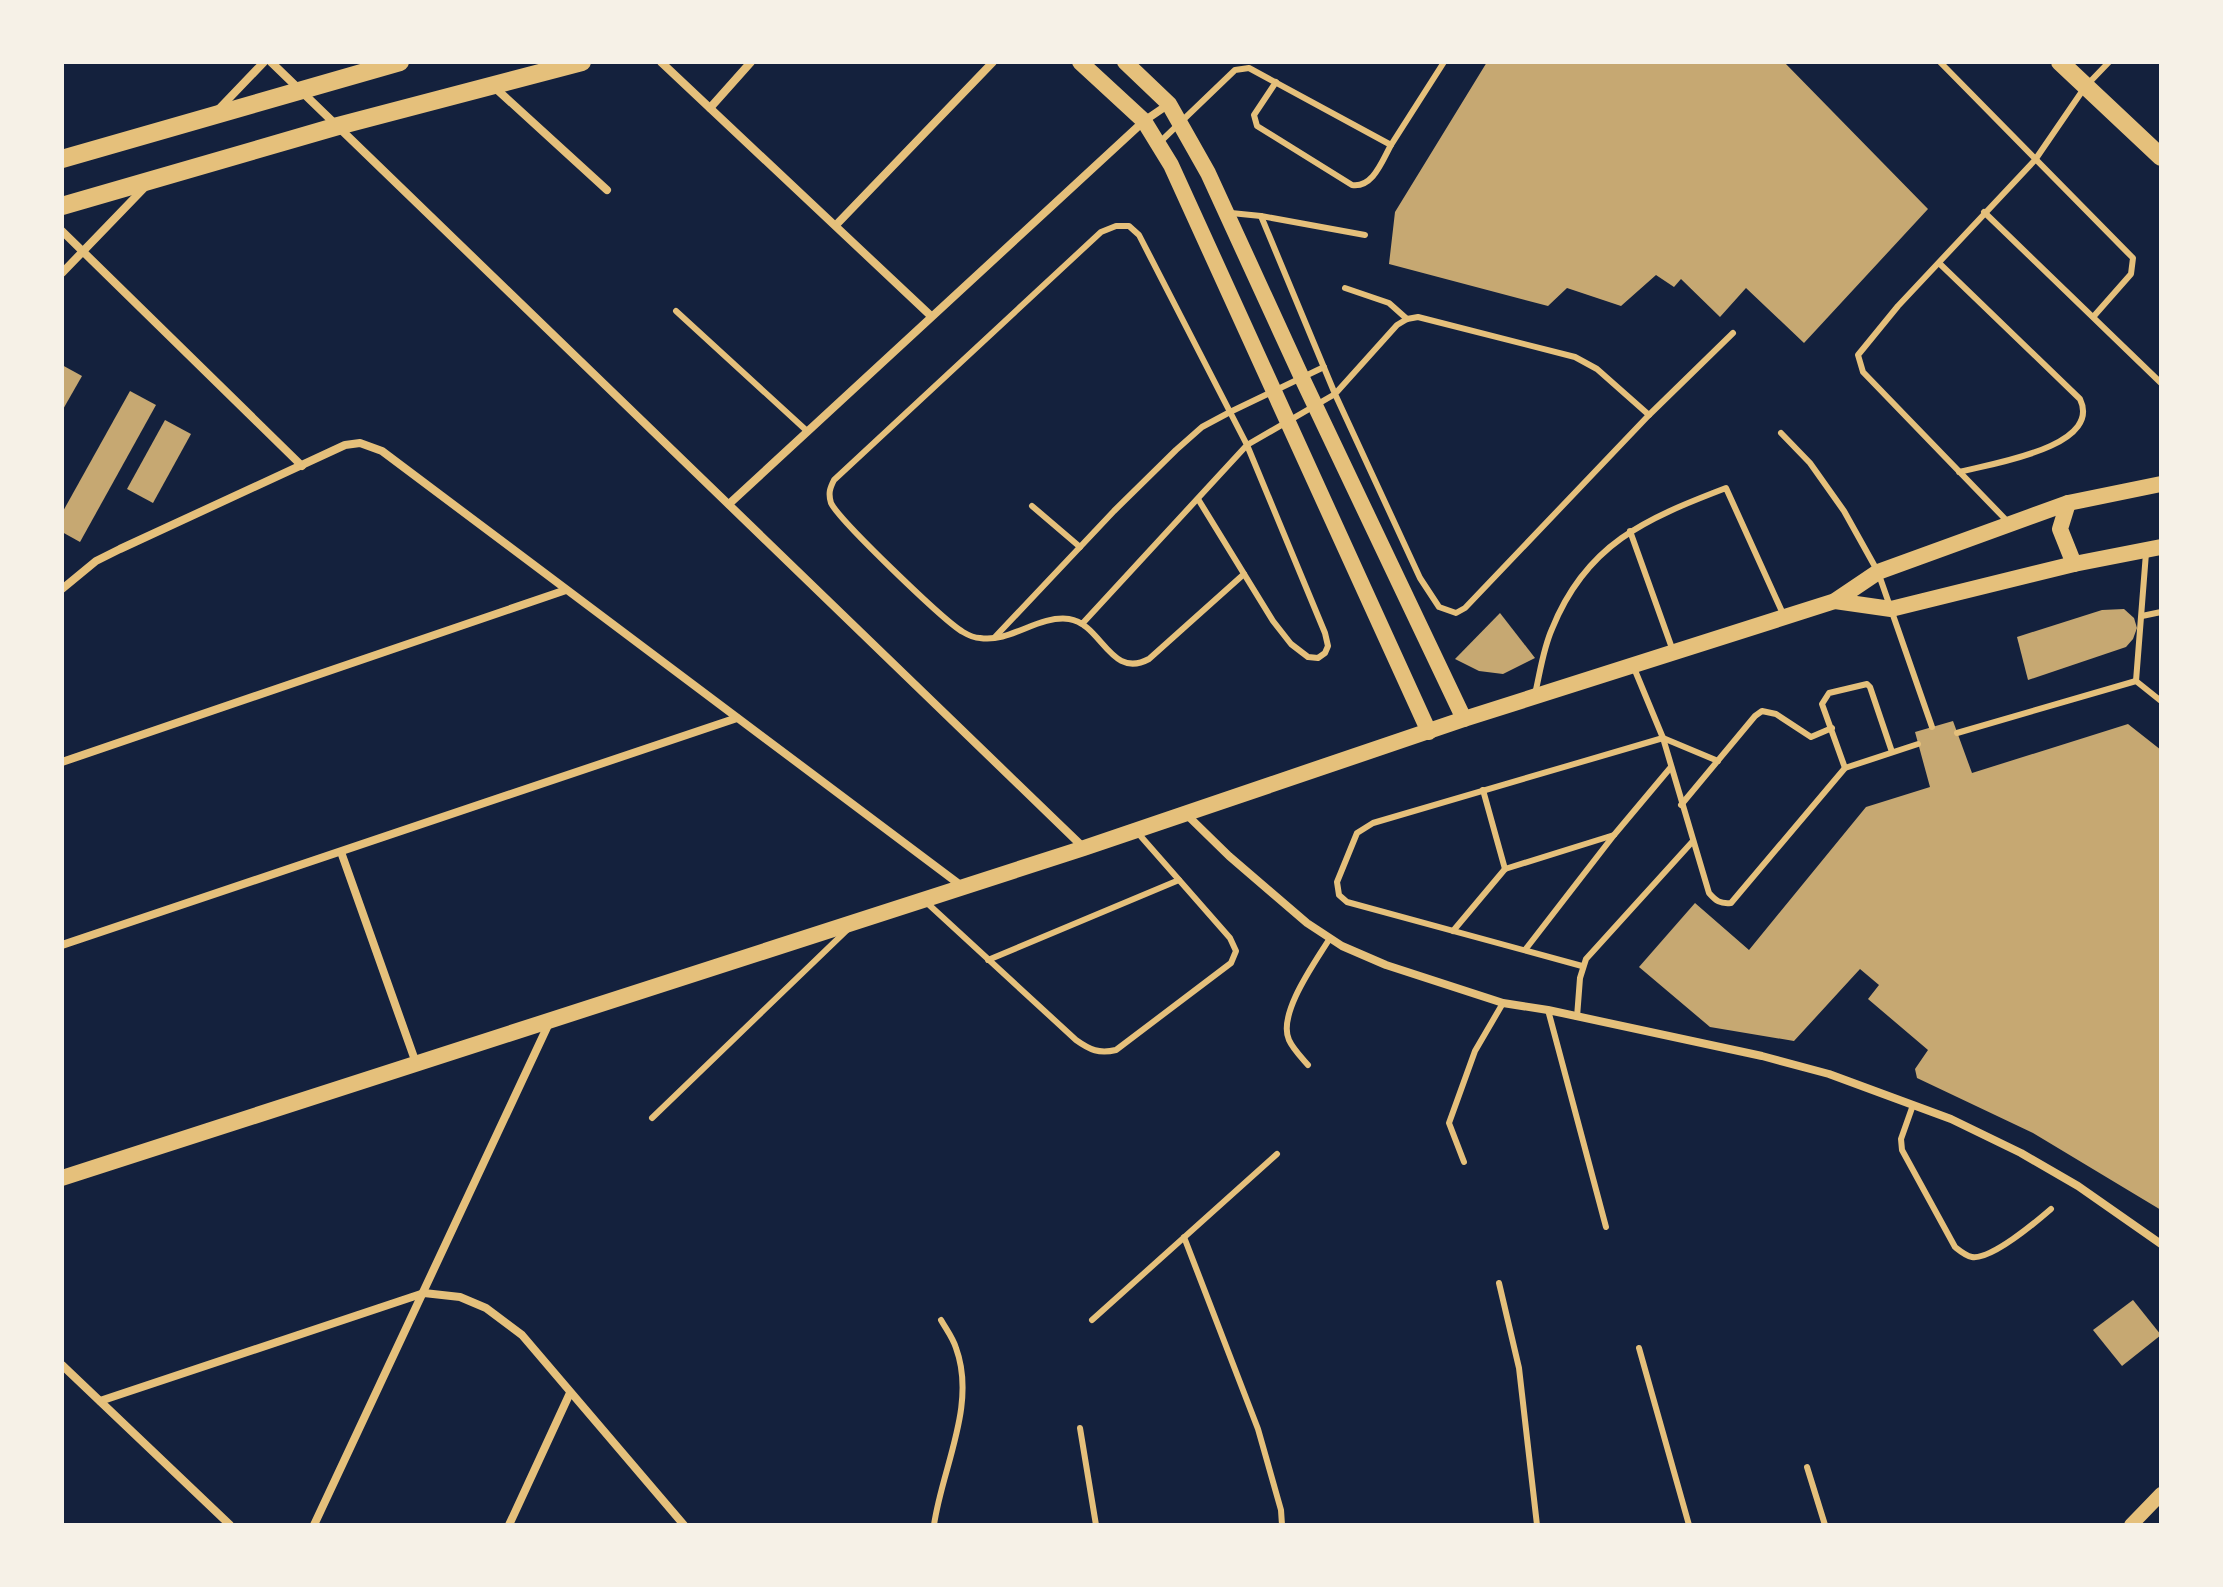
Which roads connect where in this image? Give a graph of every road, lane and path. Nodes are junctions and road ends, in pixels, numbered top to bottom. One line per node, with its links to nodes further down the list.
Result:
1 (264, 62): 20 (street)
2 (271, 62): 17 (street)
3 (400, 62): 17 (main road)
4 (582, 62): 15 (main road)
5 (661, 62): 19 (street)
6 (751, 62): 19 (street)
7 (993, 62): 35 (street)
8 (1080, 62): 21 (main road)
9 (1125, 62): 18 (main road)
10 (1444, 62): 25 (lane)
11 (1940, 62): 28 (lane)
12 (2060, 62): 16 (main road)
13 (2109, 62): 16 (lane)
14 (1276, 82): 22 (lane); 25 (lane); 25 (lane)
15 (493, 85): 23 (main road); 30 (street)
16 (2085, 87): 26 (main road); 28 (lane)
17 (301, 90): 20 (main road); 23 (street)
18 (1169, 104): 21 (street); 22 (main road)
19 (710, 108): 35 (street)
20 (212, 116): 27 (main road)
21 (1144, 121): 24 (main road); 43 (street)
22 (1181, 121): 24 (lane); 33 (main road)
23 (338, 126): 29 (main road); 64 (street)
24 (1159, 143): 50 (main road)
25 (1391, 145)
26 (2161, 157)
27 (62, 159)
28 (2035, 160): 32 (lane); 44 (lane)
29 (152, 180): 31 (main road); 38 (street)
30 (607, 190)
31 (62, 206)
32 (1984, 212): 39 (lane); 44 (lane)
33 (1227, 213): 34 (lane); 48 (main road)
34 (1261, 216): 37 (lane); 47 (lane)
35 (836, 225): 43 (street)
36 (62, 231): 38 (street)
37 (1365, 235)
38 (83, 252): 40 (street); 59 (street)
39 (1939, 263): 60 (lane); 60 (lane)
40 (62, 273)
41 (1345, 288): 45 (lane)
42 (676, 311): 56 (lane)
43 (931, 316): 56 (street)
44 (2094, 316): 49 (lane)
45 (1407, 319): 51 (lane); 54 (lane)
46 (1733, 333): 54 (lane)
47 (1324, 367): 48 (lane); 51 (lane)
48 (1302, 378): 50 (lane); 52 (main road)
49 (2161, 383)
50 (1274, 392): 53 (lane); 55 (main road)
51 (1335, 394): 52 (lane); 54 (lane)
52 (1315, 407): 55 (lane); 88 (main road)
53 (1230, 412): 58 (lane); 68 (lane); 81 (lane)
54 (1649, 415)
55 (1287, 421): 58 (lane); 91 (main road)
56 (807, 431): 64 (street)
57 (1781, 433): 71 (lane)
58 (1247, 445): 62 (lane); 72 (lane)
59 (302, 466): 73 (street); 74 (street)
60 (1959, 472): 66 (lane)
61 (2161, 484): 63 (main road)
62 (1198, 499): 72 (lane); 80 (lane)
63 (2068, 503): 66 (main road); 70 (main road)
64 (729, 504): 106 (street)
65 (1032, 506): 68 (lane)
66 (2010, 525): 71 (main road)
67 (1630, 531): 78 (lane); 82 (lane); 85 (lane)
68 (1080, 547): 81 (lane)
69 (2153, 549): 70 (main road); 79 (lane)
70 (2074, 564): 76 (main road)
71 (1878, 572): 75 (main road); 76 (lane)
72 (1244, 574): 80 (lane)
73 (62, 589)
74 (566, 590): 87 (street); 97 (street)
75 (1835, 601): 76 (main road); 78 (main road)
76 (1891, 609): 89 (lane)
77 (2161, 612): 79 (lane)
78 (1784, 616): 82 (main road)
79 (2142, 616): 84 (lane)
80 (1082, 624): 81 (lane)
81 (993, 640)
82 (1673, 651): 83 (main road)
83 (1633, 665): 85 (main road); 93 (lane)
84 (2136, 681): 86 (lane); 92 (lane)
85 (1534, 698): 88 (main road)
86 (2161, 701)
87 (737, 718): 107 (street); 110 (street)
88 (1464, 719): 91 (main road)
89 (1932, 727)
90 (1832, 728): 95 (lane); 96 (lane); 99 (lane)
91 (1429, 732): 102 (main road)
92 (1957, 733)
93 (1663, 738): 96 (lane); 98 (lane); 100 (lane)
94 (1918, 744): 95 (lane)
95 (1892, 752): 99 (lane)
96 (1718, 761): 101 (lane)
97 (62, 762)
98 (1671, 767): 101 (lane); 104 (lane)
99 (1845, 768): 105 (lane)
100 (1483, 790): 108 (lane); 113 (lane)
101 (1681, 805): 105 (lane)
102 (1186, 814): 103 (main road); 114 (street)
103 (1137, 831): 106 (main road); 109 (lane)
104 (1614, 835): 108 (lane); 116 (lane)
105 (1693, 841): 118 (lane)
106 (1084, 848): 110 (main road)
107 (341, 852): 115 (street); 123 (street)
108 (1505, 869): 113 (lane)
109 (1179, 880): 117 (lane); 117 (lane)
110 (963, 887): 111 (main road)
111 (923, 900): 112 (main road); 117 (lane)
112 (856, 922): 122 (main road); 126 (lane)
113 (1453, 931): 116 (lane)
114 (1330, 938): 119 (street); 124 (lane)
115 (62, 945)
116 (1525, 950): 118 (lane)
117 (988, 960)
118 (1582, 966): 121 (lane)
119 (1503, 1003): 120 (street); 128 (lane)
120 (1548, 1010): 121 (street); 131 (lane)
121 (1577, 1017): 125 (street)
122 (550, 1020): 123 (main road); 135 (street)
123 (416, 1063): 129 (main road)
124 (1308, 1065)
125 (1913, 1105): 130 (lane); 133 (street)
126 (652, 1118)
127 (1277, 1154): 132 (lane)
128 (1464, 1162)
129 (62, 1178)
130 (2051, 1209)
131 (1606, 1227)
132 (1184, 1237): 137 (lane); 151 (lane)
133 (2161, 1244)
134 (1499, 1283): 152 (lane)
135 (424, 1293): 140 (street); 141 (street); 146 (street)
136 (941, 1320): 149 (lane)
137 (1092, 1320)
138 (1639, 1348): 153 (lane)
139 (62, 1365): 141 (street)
140 (570, 1393): 147 (street); 148 (street)
141 (100, 1401): 145 (street)
142 (1080, 1428): 150 (lane)
143 (1807, 1467): 154 (lane)
144 (2161, 1494): 155 (street)
145 (230, 1525)
146 (314, 1525)
147 (509, 1525)
148 (684, 1525)
149 (934, 1525)
150 (1096, 1525)
151 (1282, 1525)
152 (1537, 1525)
153 (1689, 1525)
154 (1825, 1525)
155 (2131, 1525)

